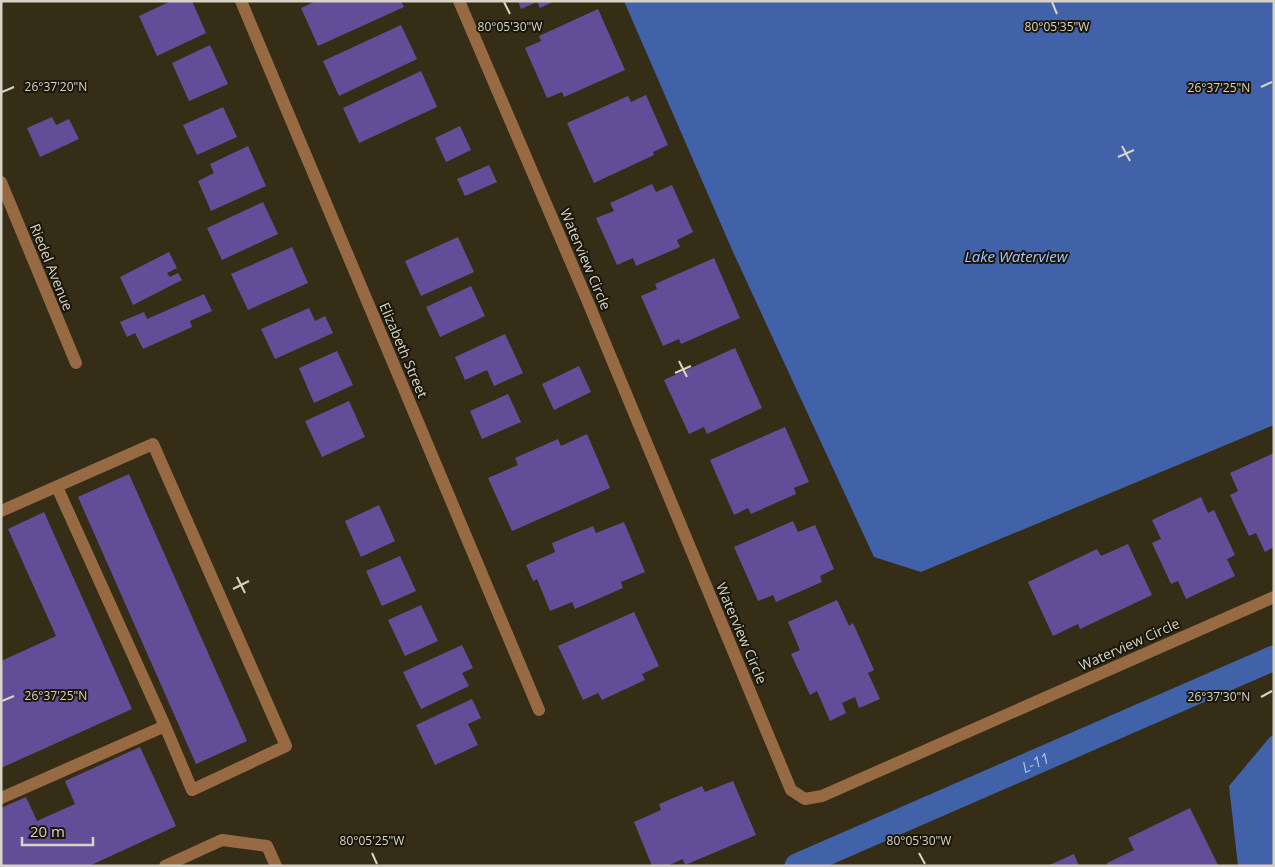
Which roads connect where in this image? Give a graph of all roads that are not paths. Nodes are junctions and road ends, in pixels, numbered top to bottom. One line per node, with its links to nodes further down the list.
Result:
1 (241, 1): 8 (street, Elizabeth Street)
2 (459, 1): 7 (street, Waterview Circle)
3 (1, 182): 4 (street, Riedel Avenue)
4 (76, 363)
5 (57, 487): 6 (street); 9 (street); 9 (street)
6 (1, 511)
7 (1274, 597)
8 (539, 710)
9 (165, 726): 10 (street)
10 (1, 798)
11 (164, 866): 12 (street)
12 (276, 866)

